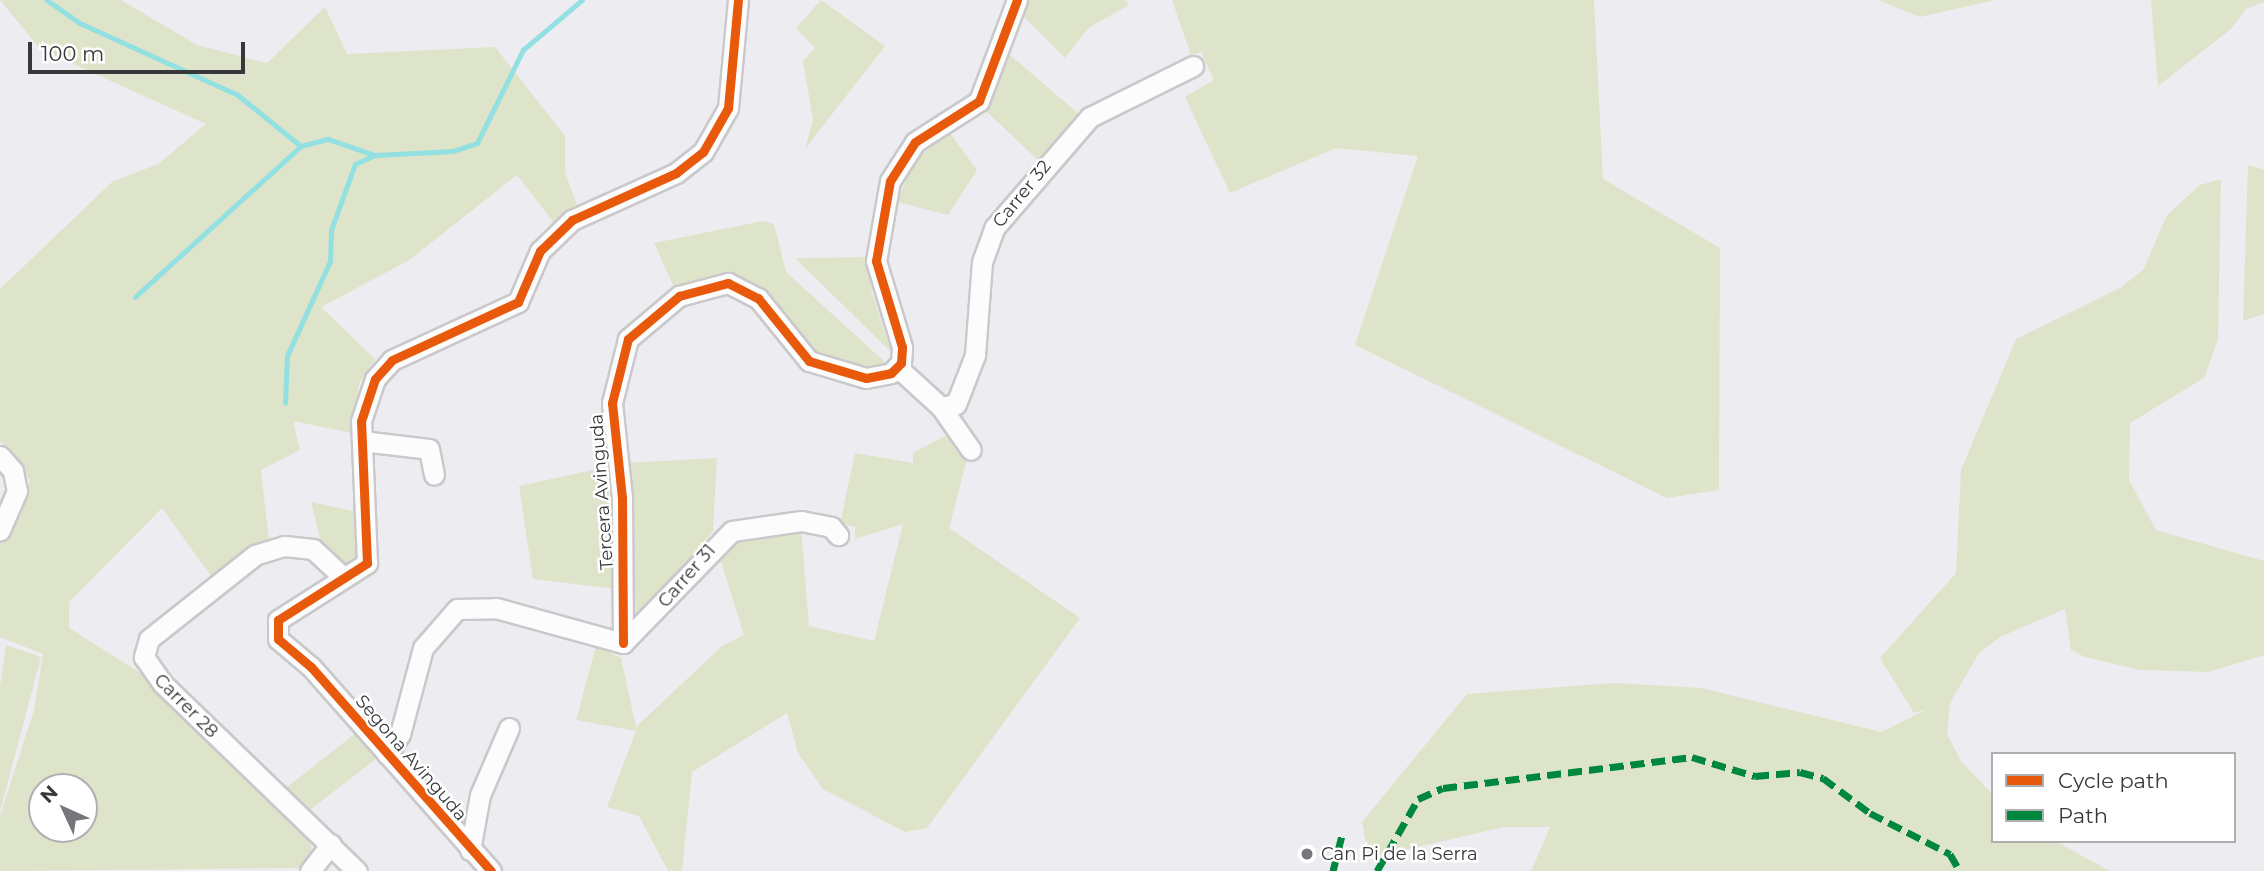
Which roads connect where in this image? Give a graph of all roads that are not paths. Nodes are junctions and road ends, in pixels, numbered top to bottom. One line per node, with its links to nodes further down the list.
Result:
1 (738, 0): 6 (street, Segona Avinguda)
2 (1017, 0): 4 (street)
3 (1193, 66): 5 (street, Carrer 32)
4 (897, 368): 5 (street); 13 (street, Tercera Avinguda)
5 (941, 407): 7 (street)
6 (362, 441): 9 (street); 12 (street, Segona Avinguda)
7 (971, 450)
8 (0, 456): 10 (street)
9 (434, 475)
10 (0, 530)
11 (838, 535): 13 (street, Carrer 31)
12 (343, 578): 15 (street, Segona Avinguda); 16 (street, Carrer 28)
13 (623, 643): 15 (street)
14 (509, 727): 17 (street)
15 (387, 754): 17 (street, Segona Avinguda)
16 (331, 844): 18 (street); 19 (street, Carrer 28)
17 (470, 849): 20 (street, Segona Avinguda)
18 (310, 871)
19 (357, 871)
20 (491, 871)

